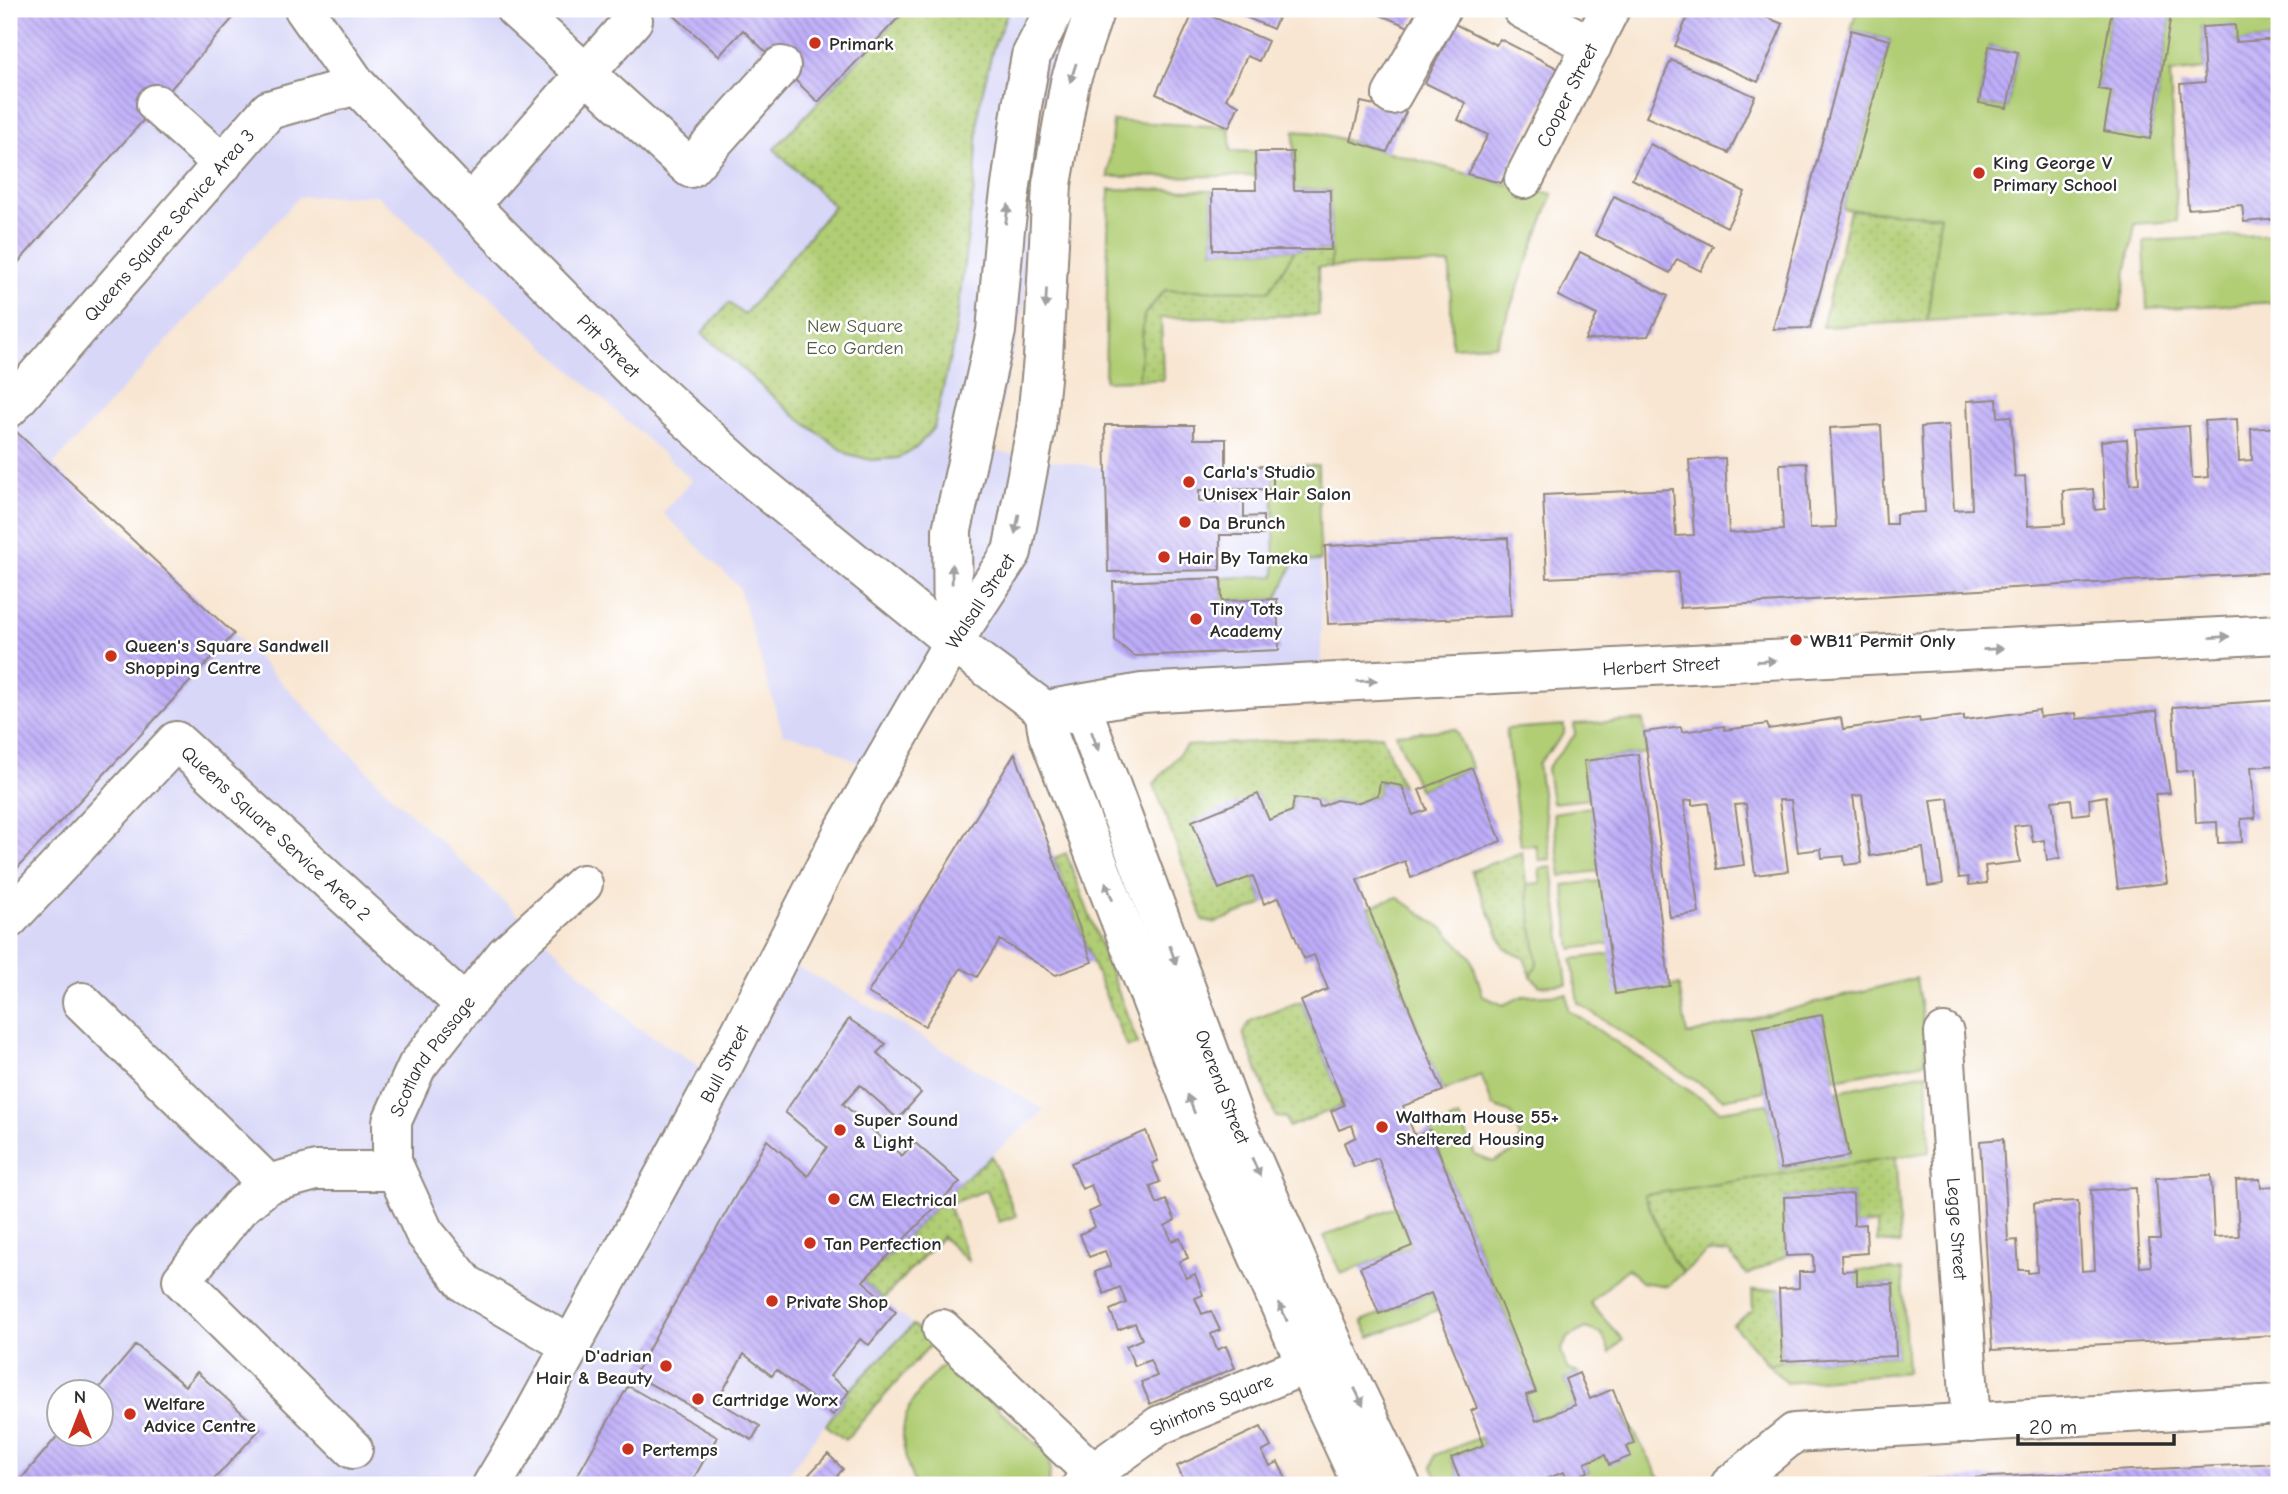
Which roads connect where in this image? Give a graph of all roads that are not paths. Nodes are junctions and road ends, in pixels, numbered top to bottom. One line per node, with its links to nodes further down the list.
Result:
1 (304, 9): 12 (street, Pitt Street)
2 (516, 9): 11 (street)
3 (1055, 9): 20 (street, Walsall Street, one-way to 3)
4 (1095, 9): 20 (street, Walsall Street, one-way to 20)
5 (1441, 9): 13 (street)
6 (1522, 9): 9 (street)
7 (1610, 9): 9 (street, Cooper Street)
8 (633, 20): 11 (street)
9 (1592, 46): 16 (street, Cooper Street)
10 (781, 66): 11 (street)
11 (587, 74): 17 (street)
12 (357, 85): 15 (street, Queens Square Service Area 3); 17 (street, Pitt Street)
13 (1392, 95)
14 (156, 104): 15 (street)
15 (223, 164): 18 (street, Queens Square Service Area 3)
16 (1524, 179)
17 (470, 205): 20 (street, Pitt Street)
18 (9, 408)
19 (2279, 634): 21 (street, Herbert Street, one-way to 19)
20 (953, 642): 21 (street, Overend Street); 30 (street, Bull Street)
21 (1044, 710): 31 (street, Overend Street)
22 (583, 884): 25 (street, Scotland Passage)
23 (9, 919): 25 (street, Queens Square Service Area 2)
24 (82, 1002): 28 (street)
25 (465, 1005): 27 (street, Scotland Passage)
26 (1944, 1033): 33 (street, Legge Street)
27 (396, 1171): 28 (street); 30 (street, Scotland Passage)
28 (268, 1184): 34 (street)
29 (942, 1329): 35 (street, Shintons Square)
30 (570, 1345): 37 (street, Bull Street)
31 (1322, 1358): 35 (street, Shintons Square); 38 (street, Overend Street); 39 (street, Overend Street, one-way to 39)
32 (2279, 1404): 33 (street)
33 (1971, 1423): 36 (street)
34 (353, 1449)
35 (1087, 1479)
36 (1735, 1484)
37 (492, 1485)
38 (1363, 1485)
39 (1401, 1485)

